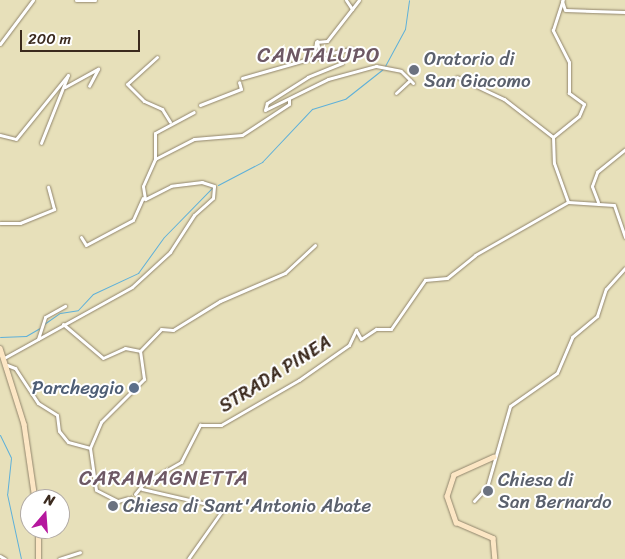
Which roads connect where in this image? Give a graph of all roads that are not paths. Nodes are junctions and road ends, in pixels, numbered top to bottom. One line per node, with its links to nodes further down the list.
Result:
1 (33, 0): 10 (street)
2 (76, 0): 3 (street)
3 (95, 0)
4 (346, 0): 7 (street)
5 (358, 0): 7 (street)
6 (563, 0): 8 (street); 25 (street)
7 (352, 9): 9 (street)
8 (625, 12)
9 (317, 41): 11 (street); 13 (street)
10 (0, 44)
11 (352, 49)
12 (157, 56): 23 (street)
13 (313, 58): 15 (street); 20 (street)
14 (457, 77): 25 (street)
15 (242, 78)
16 (239, 82): 21 (street)
17 (89, 86): 18 (street)
18 (65, 87): 24 (street); 26 (street)
19 (396, 93): 20 (street)
20 (289, 99): 28 (street)
21 (200, 104)
22 (194, 112): 23 (street)
23 (170, 122): 28 (street)
24 (0, 135)
25 (553, 137): 31 (street)
26 (41, 143)
27 (625, 149): 32 (street)
28 (155, 159): 30 (street)
29 (48, 187): 33 (street)
30 (143, 197): 34 (street); 39 (street)
31 (568, 202): 32 (street); 48 (street, STRADA PINEA)
32 (599, 203): 35 (street)
33 (0, 223)
34 (81, 237)
35 (625, 237)
36 (315, 246): 42 (street)
37 (625, 268): 46 (street)
38 (65, 306): 40 (street)
39 (63, 324): 40 (street); 42 (street)
40 (38, 339): 43 (street)
41 (0, 348): 43 (street)
42 (140, 351): 45 (street)
43 (4, 358): 44 (street)
44 (7, 365): 45 (street); 47 (street)
45 (90, 448): 50 (street)
46 (494, 457): 51 (street); 59 (street)
47 (34, 489)
48 (142, 489): 49 (street); 58 (street)
49 (135, 494)
50 (129, 497)
51 (474, 501)
52 (38, 539): 56 (street)
53 (80, 552): 57 (street)
54 (0, 556): 55 (street)
55 (5, 559)
56 (38, 559)
57 (59, 559)
58 (188, 559)
59 (495, 559)

